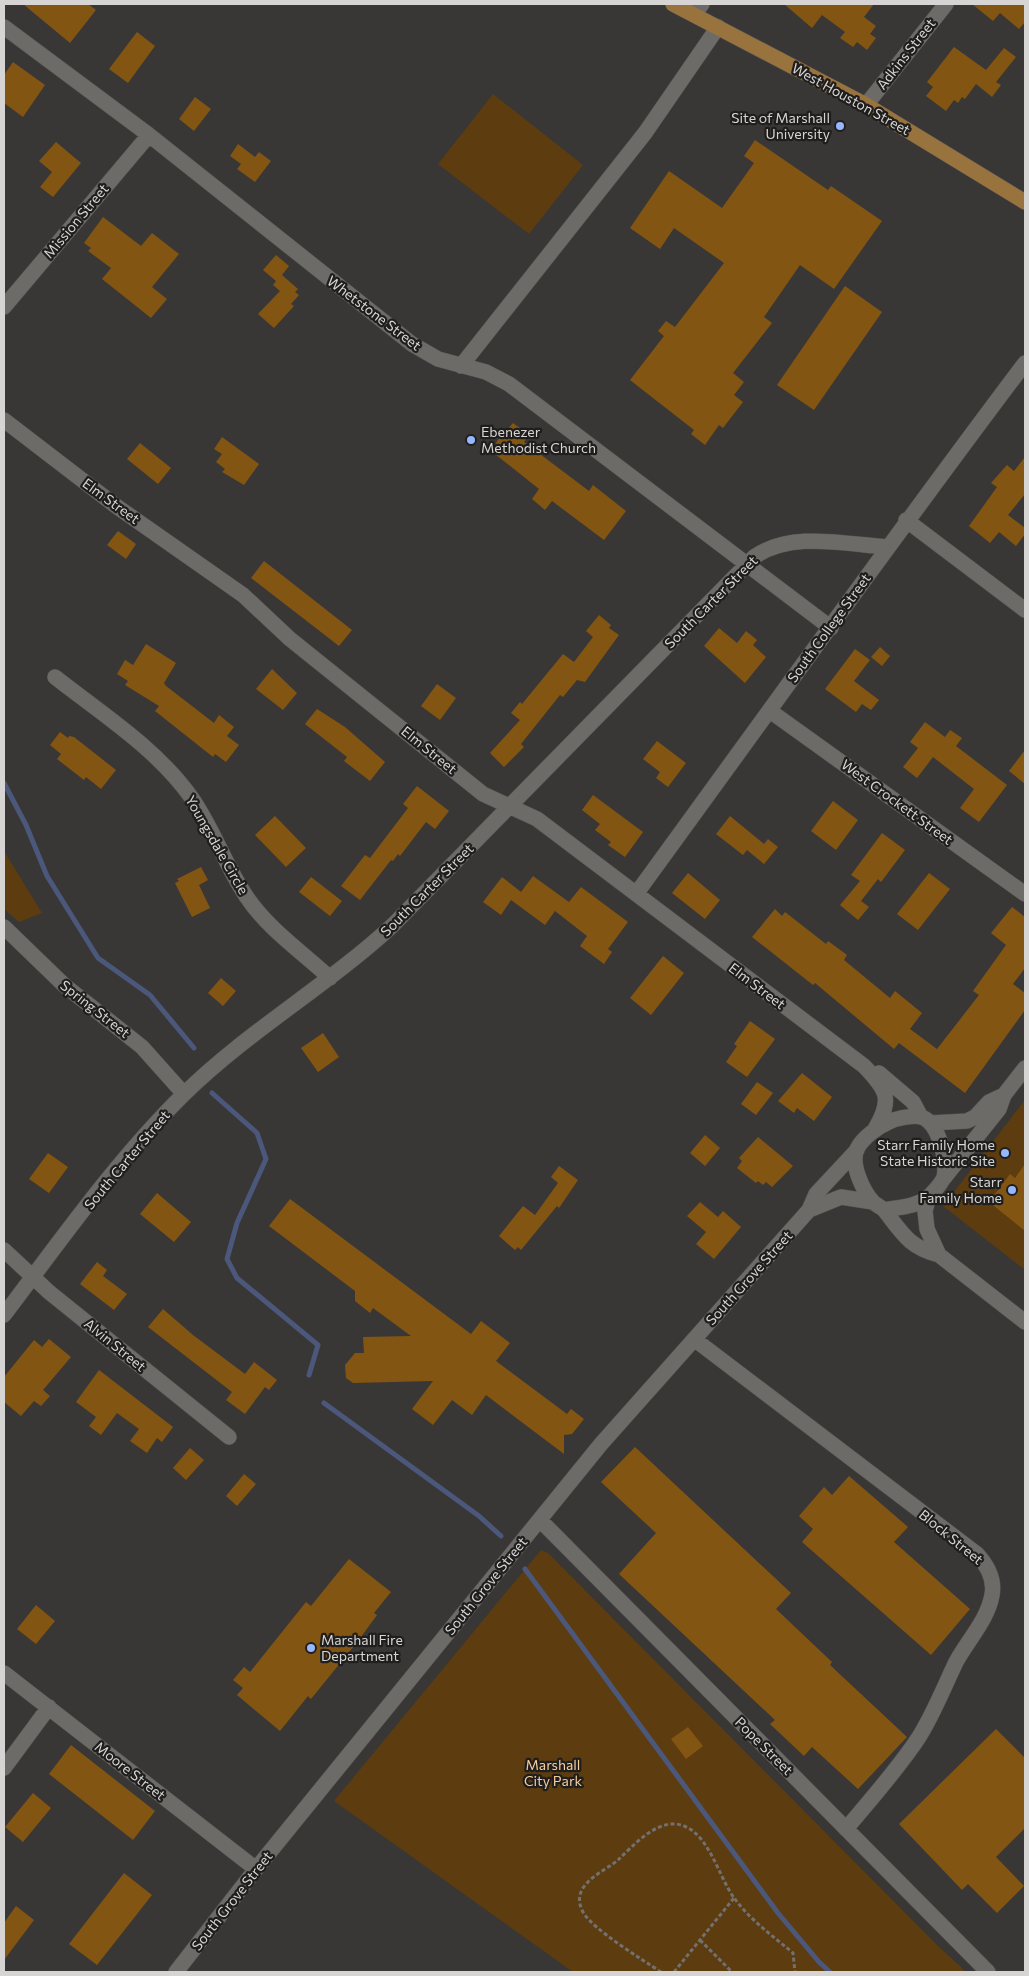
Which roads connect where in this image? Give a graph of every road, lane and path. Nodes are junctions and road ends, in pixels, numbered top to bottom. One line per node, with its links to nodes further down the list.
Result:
1 (673, 4): 3 (main road, West Houston Street)
2 (946, 4): 6 (street, Adkins Street)
3 (698, 9): 5 (main road, West Houston Street)
4 (4, 27): 7 (street, Whetstone Street)
5 (718, 27): 6 (main road, West Houston Street); 11 (street)
6 (866, 105): 8 (main road, West Houston Street)
7 (149, 135): 9 (street, Mission Street); 11 (street, Whetstone Street)
8 (1025, 202)
9 (4, 307)
10 (1025, 363): 13 (street, South College Street)
11 (461, 366): 15 (street, Whetstone Street)
12 (4, 420): 20 (street, Elm Street)
13 (906, 520): 14 (street, South College Street); 16 (street)
14 (886, 547): 15 (street, South Carter Street); 17 (street, South College Street)
15 (746, 564): 17 (street, Whetstone Street); 20 (street, South Carter Street)
16 (1025, 610)
17 (830, 628): 19 (street, South College Street)
18 (55, 677): 24 (street, Youngsdale Circle)
19 (770, 711): 21 (street, South College Street); 22 (street, West Crockett Street)
20 (511, 806): 21 (street, Elm Street); 24 (street, South Carter Street)
21 (636, 894): 25 (street, Elm Street)
22 (1025, 894)
23 (4, 927): 27 (street, Spring Street)
24 (330, 978): 27 (street, South Carter Street)
25 (864, 1066): 29 (street, Elm Street); 30 (street, Elm Street)
26 (1025, 1068): 28 (street)
27 (184, 1094): 38 (street, South Carter Street)
28 (1004, 1095): 29 (street); 32 (street)
29 (926, 1120): 30 (street); 32 (street)
30 (875, 1129): 31 (street)
31 (857, 1150): 34 (street); 35 (street, South Grove Street)
32 (944, 1178): 33 (street)
33 (929, 1196): 34 (street); 37 (street)
34 (878, 1206): 35 (street, South Grove Street); 37 (street)
35 (809, 1210): 41 (street, South Grove Street)
36 (4, 1250): 38 (street, Alvin Street)
37 (939, 1255): 40 (street)
38 (33, 1276): 39 (street, South Carter Street); 42 (street, Alvin Street)
39 (4, 1315)
40 (1025, 1322)
41 (694, 1339): 43 (street, South Grove Street); 47 (street, Block Street)
42 (229, 1437)
43 (540, 1520): 47 (street, Pope Street); 48 (street, South Grove Street)
44 (4, 1673): 45 (street, Moore Street)
45 (49, 1707): 46 (street); 48 (street, Moore Street)
46 (4, 1768)
47 (846, 1829): 56 (street, Pope Street)
48 (256, 1869): 51 (street, South Grove Street)
49 (734, 1898): 50 (path); 52 (path); 55 (path)
50 (700, 1940): 53 (path); 54 (path)
51 (176, 1972)
52 (661, 1972)
53 (674, 1972)
54 (732, 1972)
55 (795, 1972)
56 (988, 1972)

